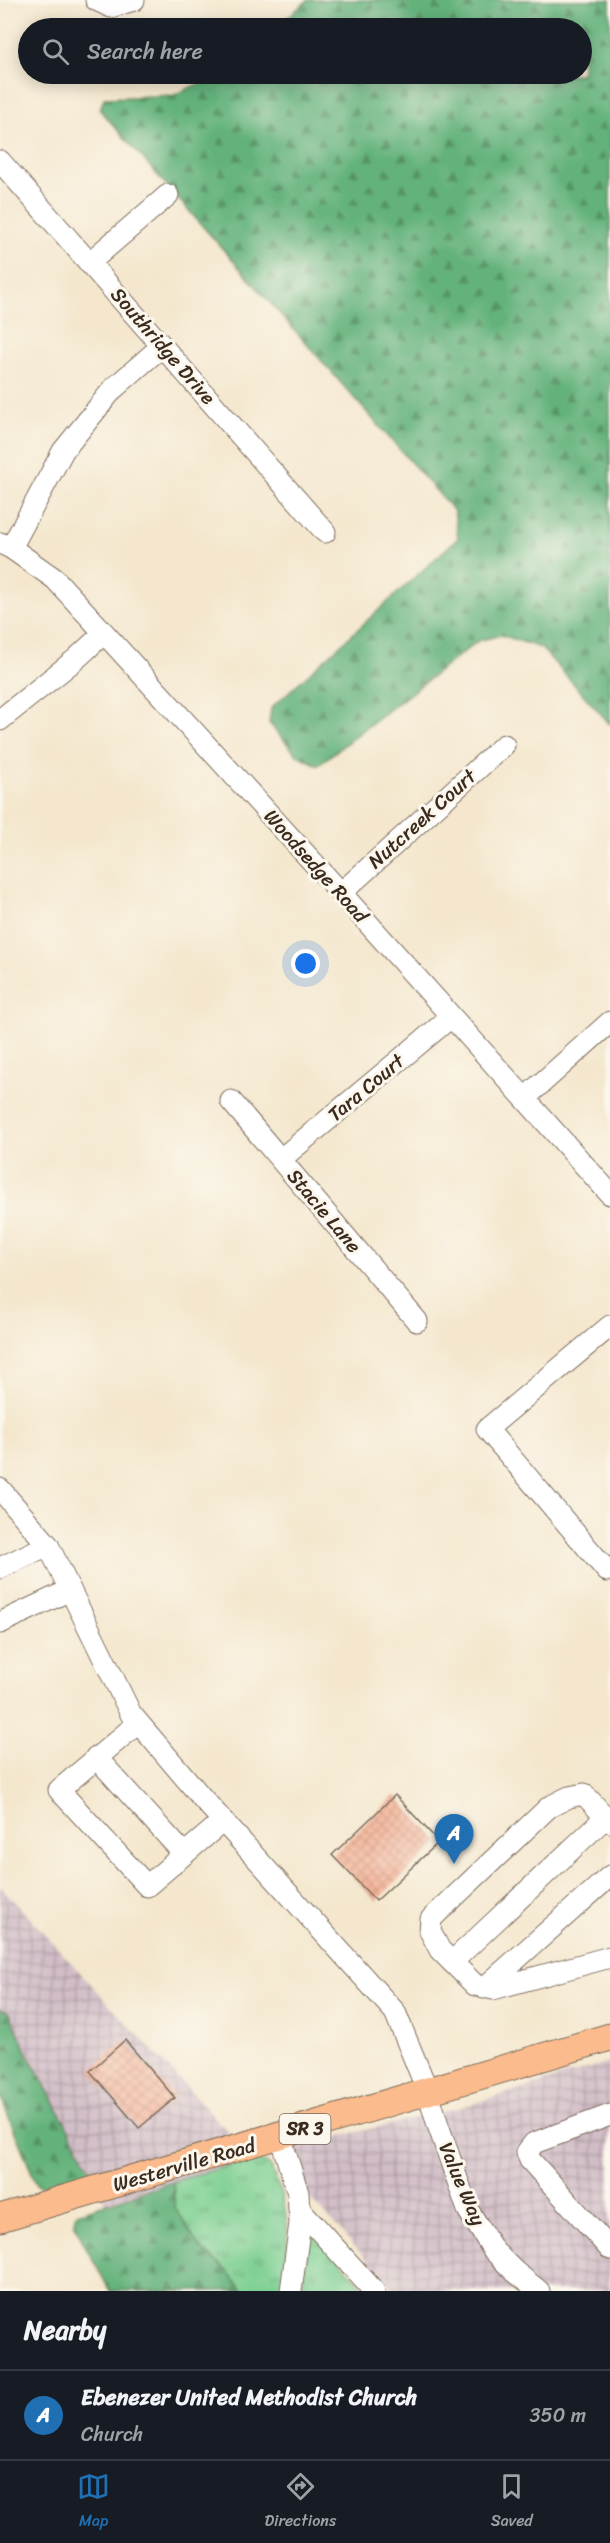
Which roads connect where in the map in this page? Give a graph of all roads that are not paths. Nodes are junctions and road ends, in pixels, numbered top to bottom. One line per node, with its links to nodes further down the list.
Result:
1 (134, 0): 2 (street)
2 (103, 3)
3 (4, 174): 5 (street, Southridge Drive)
4 (168, 195): 5 (street)
5 (90, 262): 6 (street, Southridge Drive)
6 (162, 346): 7 (street, Southridge Drive); 8 (street)
7 (325, 532)
8 (5, 545): 9 (street, Woodsedge Road)
9 (104, 633): 10 (street); 12 (street, Woodsedge Road)
10 (0, 720)
11 (504, 745): 12 (street, Nutcreek Court)
12 (341, 893): 13 (street, Woodsedge Road)
13 (452, 1017): 15 (street, Woodsedge Road); 17 (street, Tara Court)
14 (610, 1022): 15 (street)
15 (525, 1098): 18 (street, Woodsedge Road)
16 (231, 1101): 17 (street, Stacie Lane)
17 (280, 1160): 19 (street, Stacie Lane)
18 (610, 1194)
19 (417, 1321)
20 (610, 1326): 24 (street)
21 (0, 1489): 22 (street, Value Way)
22 (48, 1545): 23 (street); 25 (street, Value Way)
23 (0, 1568)
24 (610, 1568)
25 (70, 1590): 26 (street); 27 (street, Value Way)
26 (0, 1623)
27 (138, 1723): 28 (street); 30 (street, Value Way)
28 (96, 1757): 31 (street); 31 (street)
29 (608, 1819): 34 (street); 34 (street)
30 (223, 1821): 31 (street); 37 (street, Value Way)
31 (184, 1854)
32 (610, 1876): 35 (street)
33 (610, 1958): 35 (street)
34 (452, 1962): 35 (street)
35 (484, 1989)
36 (610, 2037): 37 (main road, Westerville Road / SR 3)
37 (428, 2092): 39 (main road, Westerville Road / SR 3); 45 (street, Value Way)
38 (610, 2115): 42 (street)
39 (280, 2136): 40 (street); 41 (main road, Westerville Road / SR 3)
40 (299, 2208): 43 (street); 44 (street)
41 (0, 2218)
42 (610, 2249)
43 (291, 2291)
44 (374, 2291)
45 (539, 2291)

